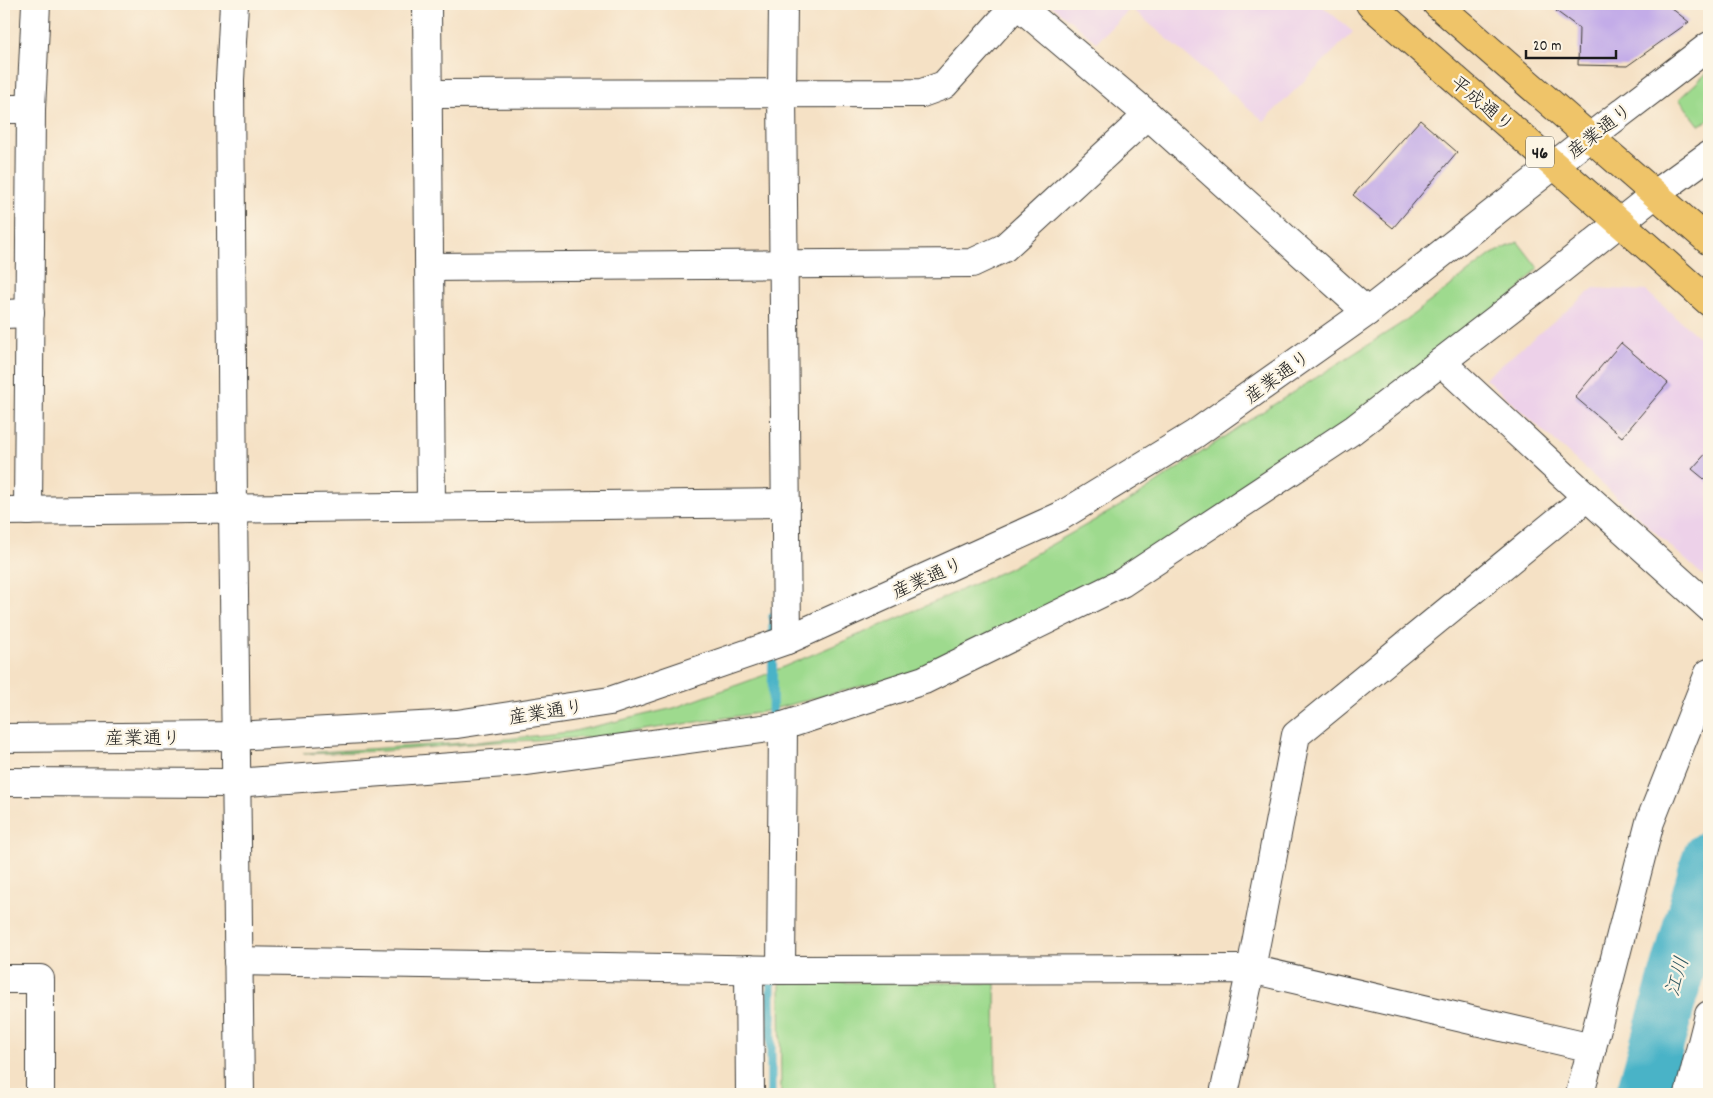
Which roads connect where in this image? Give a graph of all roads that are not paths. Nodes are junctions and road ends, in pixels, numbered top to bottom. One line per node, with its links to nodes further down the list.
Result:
1 (36, 4): 12 (street)
2 (234, 4): 29 (street)
3 (427, 4): 10 (street)
4 (783, 4): 9 (street)
5 (1017, 4): 9 (street); 13 (street)
6 (1370, 4): 16 (main road, 平成通り / 46)
7 (1436, 4): 14 (main road, 46)
8 (1709, 46): 14 (street, 産業通り)
9 (782, 93): 10 (street); 20 (street)
10 (428, 94): 21 (street)
11 (4, 109): 12 (street)
12 (31, 109): 24 (street)
13 (1148, 115): 20 (street); 23 (street)
14 (1590, 137): 16 (street, 産業通り); 17 (main road, 46)
15 (1709, 155): 17 (street)
16 (1555, 164): 18 (main road, 平成通り / 46); 23 (street, 産業通り)
17 (1654, 195): 18 (street); 19 (main road, 46)
18 (1621, 222): 22 (main road, 平成通り / 46); 25 (street)
19 (1709, 241)
20 (784, 264): 21 (street); 27 (street)
21 (430, 267): 28 (street)
22 (1709, 302)
23 (1367, 312): 32 (street, 産業通り)
24 (17, 314): 30 (street)
25 (1442, 362): 26 (street); 34 (street)
26 (1587, 497): 31 (street); 41 (street)
27 (786, 504): 28 (street); 32 (street)
28 (431, 506): 29 (street)
29 (233, 508): 30 (street); 35 (street)
30 (16, 511)
31 (1709, 607)
32 (787, 640): 35 (street, 産業通り)
33 (1709, 673): 45 (street)
34 (783, 726): 38 (street); 42 (street)
35 (236, 736): 36 (street, 産業通り); 38 (street)
36 (4, 738)
37 (4, 782): 38 (street)
38 (236, 784): 39 (street)
39 (238, 961): 40 (street); 47 (street)
40 (749, 969): 42 (street); 48 (street)
41 (1251, 969): 42 (street); 45 (street); 49 (street)
42 (781, 970)
43 (4, 979): 46 (street)
44 (1709, 1015): 51 (street)
45 (1592, 1048): 50 (street)
46 (40, 1094)
47 (240, 1094)
48 (750, 1094)
49 (1224, 1094)
50 (1580, 1094)
51 (1689, 1094)

